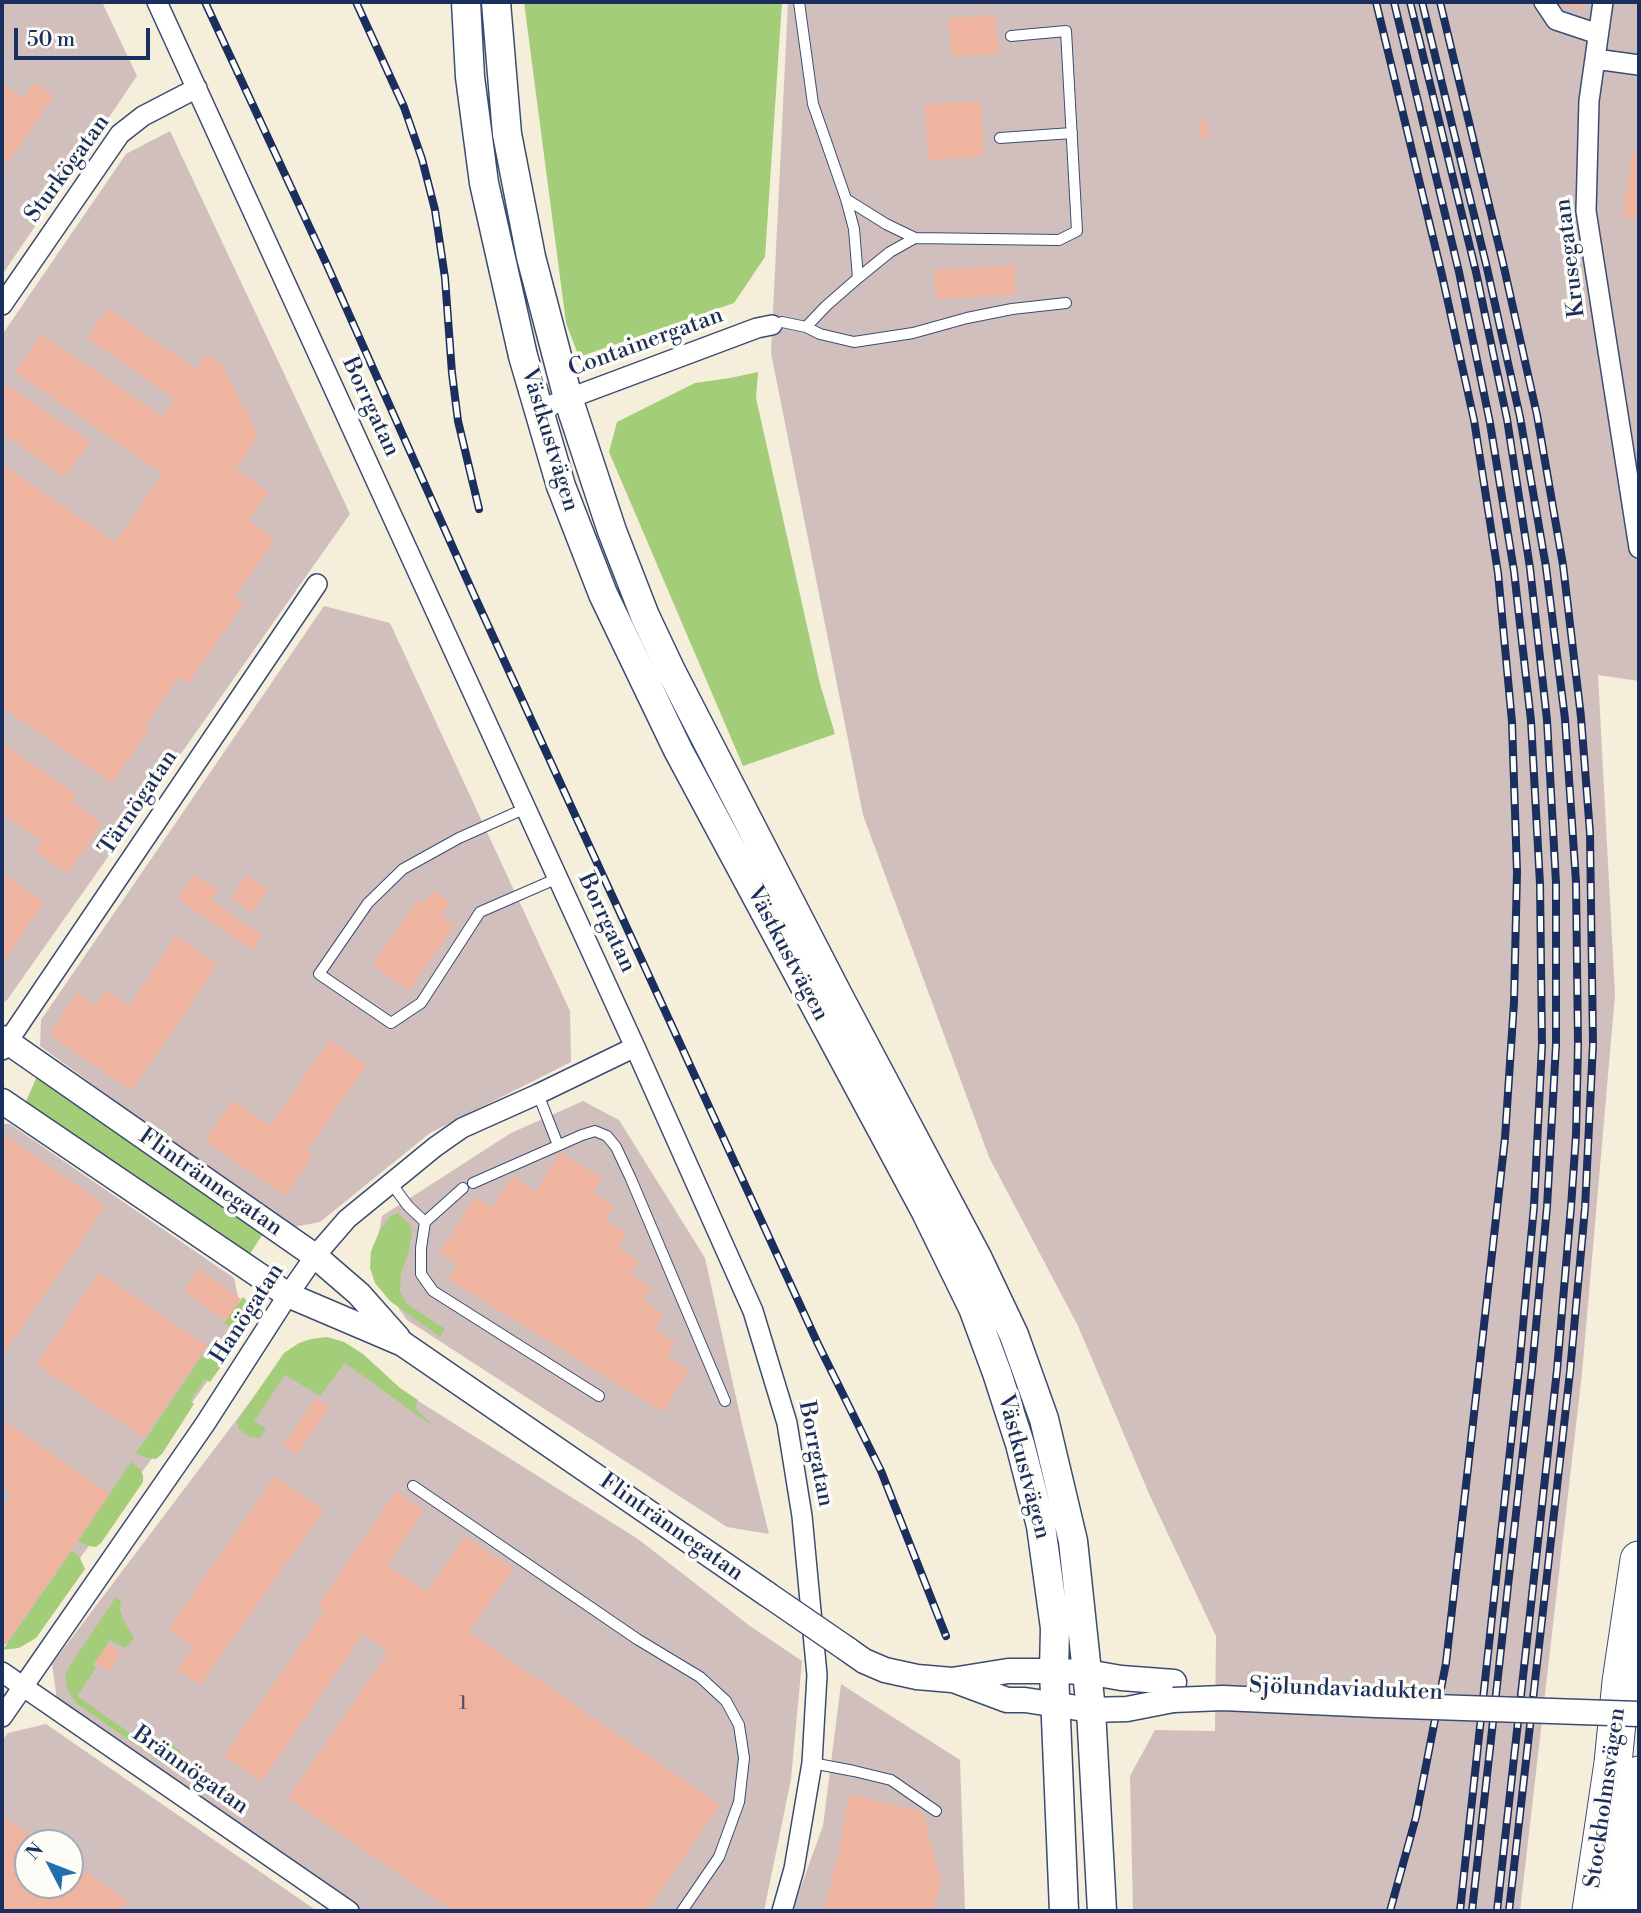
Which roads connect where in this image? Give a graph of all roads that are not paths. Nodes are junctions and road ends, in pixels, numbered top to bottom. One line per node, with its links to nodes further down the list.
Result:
1 (157, 2): 11 (street, Borrgatan)
2 (466, 2): 22 (main road, Västkustvägen)
3 (496, 2): 21 (main road, Västkustvägen)
4 (799, 2): 14 (lane)
5 (1544, 2): 7 (street)
6 (1603, 2): 7 (street, Krusegatan)
7 (1598, 34): 9 (street, Krusegatan)
8 (1011, 36): 12 (lane)
9 (1595, 60): 10 (street); 23 (street, Krusegatan)
10 (1639, 65)
11 (197, 88): 18 (street, Sturkögatan); 25 (street, Borrgatan)
12 (1072, 133): 13 (lane); 15 (lane)
13 (1000, 138)
14 (846, 199): 15 (lane); 16 (lane)
15 (915, 238): 16 (lane)
16 (858, 278): 20 (lane)
17 (1066, 303): 20 (lane)
18 (2, 305)
19 (772, 325): 20 (lane); 21 (street, Containergatan)
20 (806, 327)
21 (568, 398): 22 (street, Containergatan); 43 (main road, Västkustvägen)
22 (538, 410): 41 (main road, Västkustvägen)
23 (1639, 548)
24 (317, 584): 27 (street, Tärnögatan)
25 (527, 808): 26 (street, Borrgatan); 26 (lane)
26 (558, 878): 28 (street, Borrgatan)
27 (4, 1043): 34 (street, Flintrännegatan)
28 (635, 1047): 29 (street, Hanögatan); 52 (street, Borrgatan)
29 (538, 1094): 31 (lane); 32 (street, Hanögatan)
30 (2, 1101): 35 (street, Flintrännegatan)
31 (558, 1145): 33 (lane); 38 (lane)
32 (391, 1183): 33 (lane); 34 (street, Hanögatan)
33 (425, 1222): 37 (lane)
34 (316, 1256): 35 (street, Hanögatan); 36 (street, Flintrännegatan)
35 (288, 1295): 36 (street, Flintrännegatan); 45 (street, Hanögatan)
36 (403, 1344): 44 (street, Flintrännegatan, bridge)
37 (598, 1396)
38 (725, 1401)
39 (413, 1486): 56 (lane)
40 (1639, 1560): 60 (highway, Stockholmsvägen)
41 (1054, 1671): 43 (street, Sjölundaviadukten); 44 (street, Flintrännegatan); 48 (main road, Västkustvägen)
42 (2, 1672): 45 (street, Brännögatan)
43 (1087, 1672): 46 (street, Sjölundaviadukten); 49 (main road, Västkustvägen)
44 (952, 1680): 48 (street, Flintrännegatan)
45 (22, 1686): 51 (street, Hanögatan); 55 (street, Brännögatan)
46 (1174, 1691): 47 (street, Sjölundaviadukten); 49 (street, Sjölundaviadukten); 50 (street, Sjölundaviadukten, bridge)
47 (1639, 1699)
48 (1056, 1706): 49 (street, Sjölundaviadukten); 58 (main road, Västkustvägen)
49 (1091, 1710): 59 (main road, Västkustvägen)
50 (1639, 1714)
51 (2, 1717)
52 (812, 1763): 54 (lane); 57 (street, Borrgatan)
53 (1639, 1775): 61 (highway, Stockholmsvägen)
54 (936, 1811)
55 (349, 1911)
56 (682, 1911)
57 (782, 1911)
58 (1064, 1911)
59 (1102, 1911)
60 (1591, 1911)
61 (1619, 1911)

